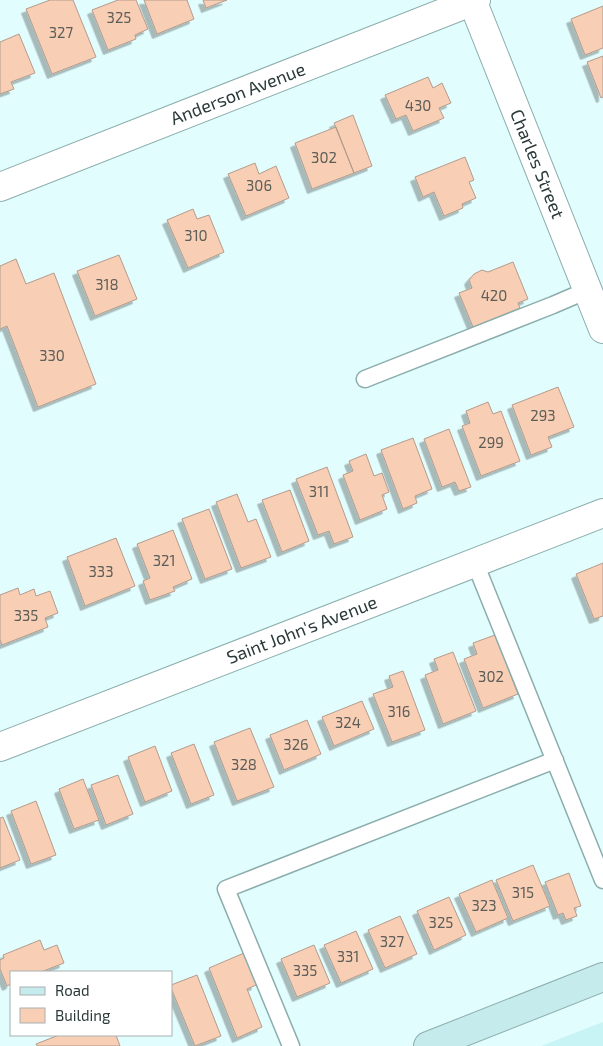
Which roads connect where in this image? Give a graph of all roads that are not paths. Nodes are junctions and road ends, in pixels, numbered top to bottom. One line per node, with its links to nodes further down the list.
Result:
1 (474, 0): 2 (street, Anderson Avenue); 3 (street, Charles Street)
2 (0, 187)
3 (588, 290): 4 (street, Charles Street); 5 (lane)
4 (603, 329)
5 (365, 379)
6 (603, 513): 7 (street, Saint John's Avenue)
7 (475, 563): 8 (street, Saint John's Avenue); 9 (lane)
8 (0, 747)
9 (554, 760): 10 (lane); 12 (lane)
10 (603, 880)
11 (603, 977): 13 (main road)
12 (291, 1046)
13 (428, 1046)

